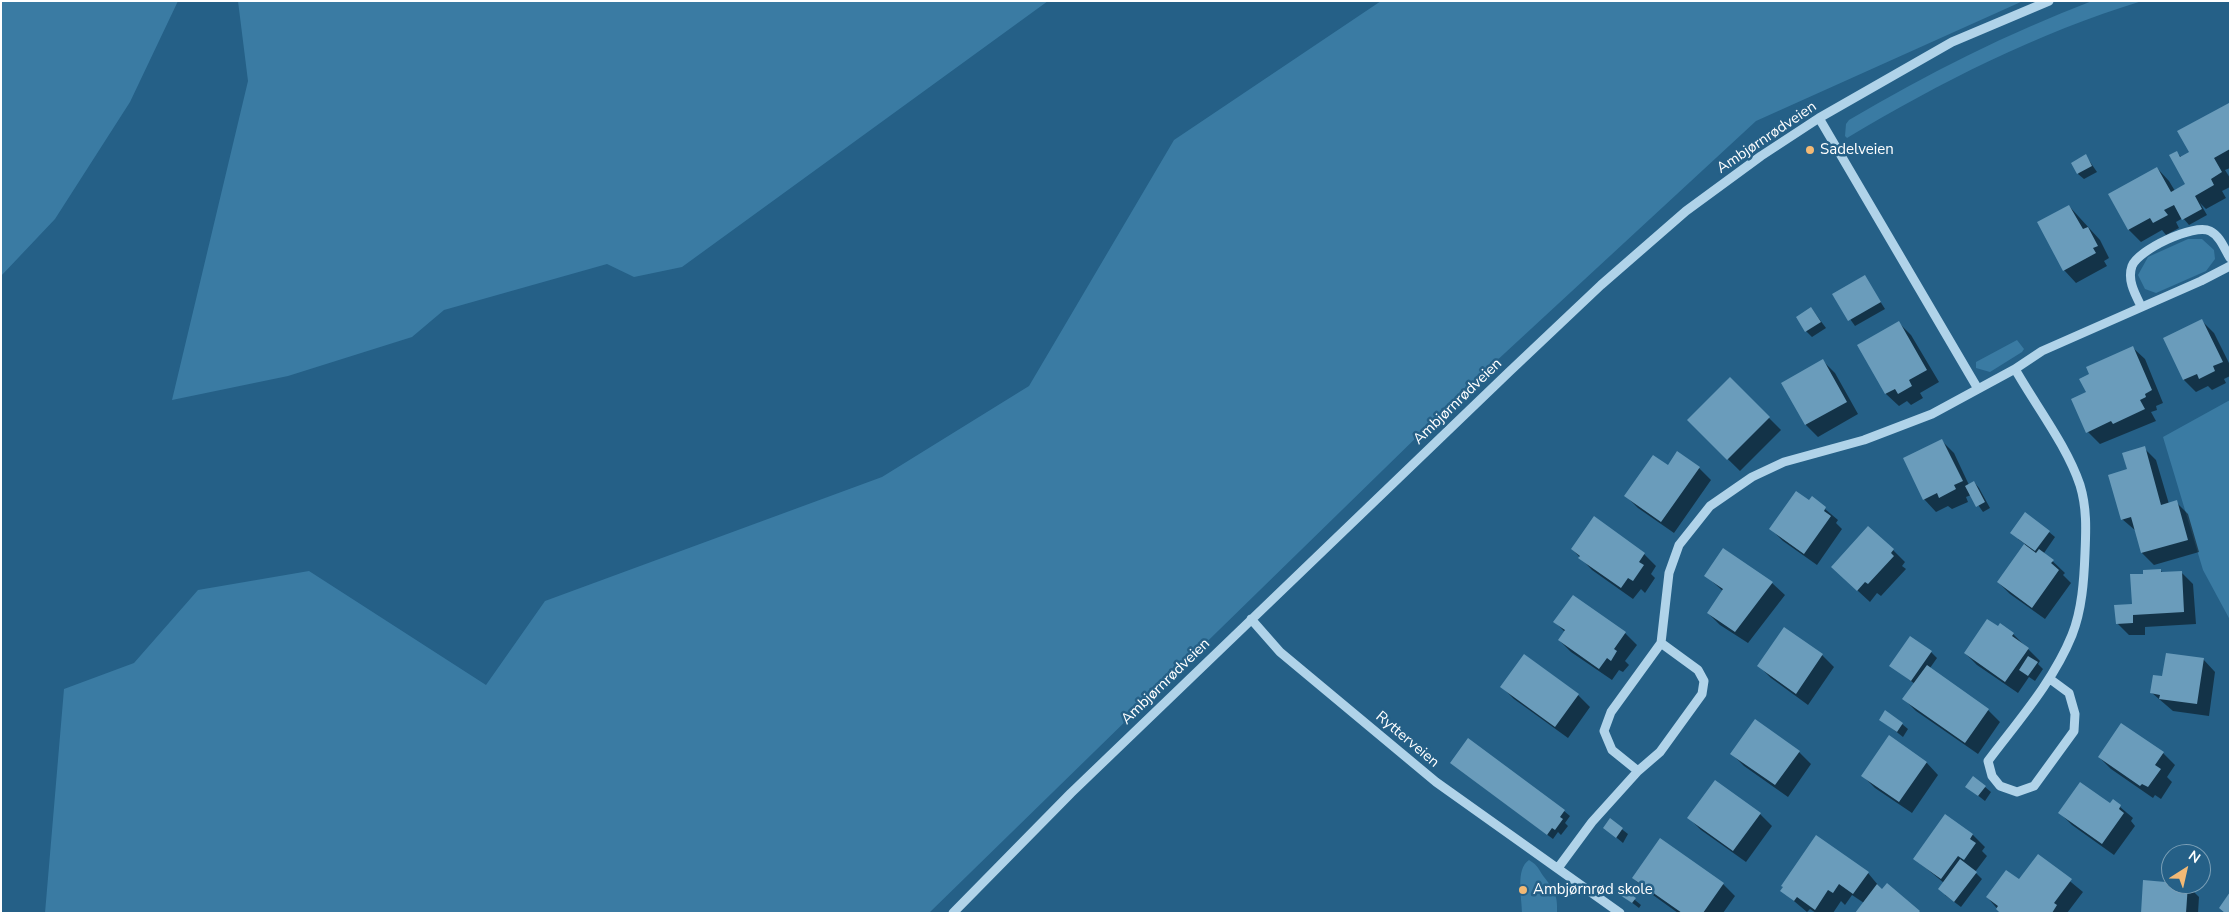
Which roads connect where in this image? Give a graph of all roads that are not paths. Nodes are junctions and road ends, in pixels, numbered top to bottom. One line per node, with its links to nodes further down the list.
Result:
1 (2049, 1): 2 (street, Ambjørnrødveien)
2 (1819, 118): 7 (street); 8 (street, Ambjørnrødveien)
3 (2230, 258): 5 (street)
4 (2230, 266): 5 (street)
5 (2141, 306): 6 (street)
6 (2015, 370): 7 (street); 10 (street)
7 (1978, 389): 9 (street)
8 (1251, 619): 12 (street, Rytterveien); 13 (street, Ambjørnrødveien)
9 (1661, 643): 11 (street); 11 (street)
10 (2050, 679): 10 (street)
11 (1638, 771): 12 (street)
12 (1558, 868): 14 (street, Rytterveien)
13 (953, 913)
14 (1620, 913)

